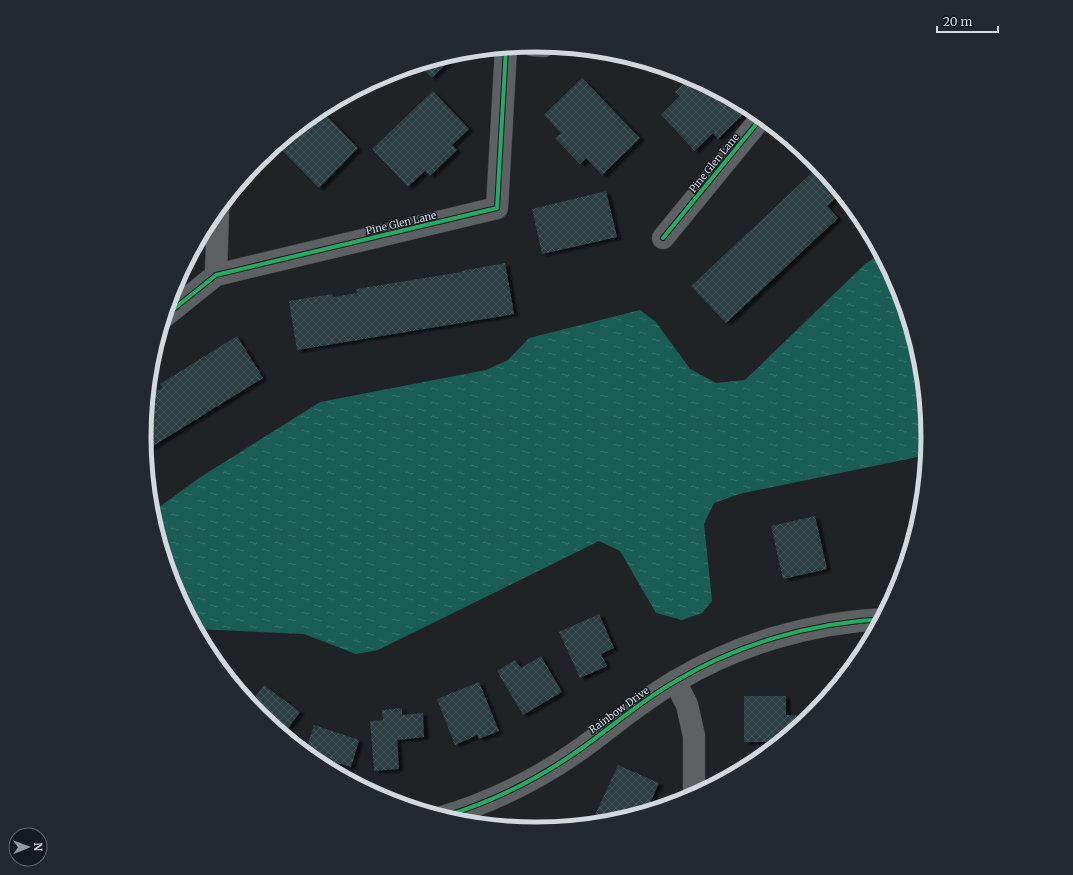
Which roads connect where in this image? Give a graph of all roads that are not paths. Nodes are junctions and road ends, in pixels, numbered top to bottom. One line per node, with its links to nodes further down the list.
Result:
1 (506, 53): 5 (street, Pine Glen Lane)
2 (758, 122): 4 (street, Pine Glen Lane)
3 (218, 221): 5 (street)
4 (663, 238)
5 (216, 275): 6 (street, Pine Glen Lane)
6 (173, 310)
7 (876, 620): 8 (street, Rainbow Drive)
8 (676, 681): 9 (street); 10 (street, Rainbow Drive)
9 (694, 789)
10 (458, 815)

